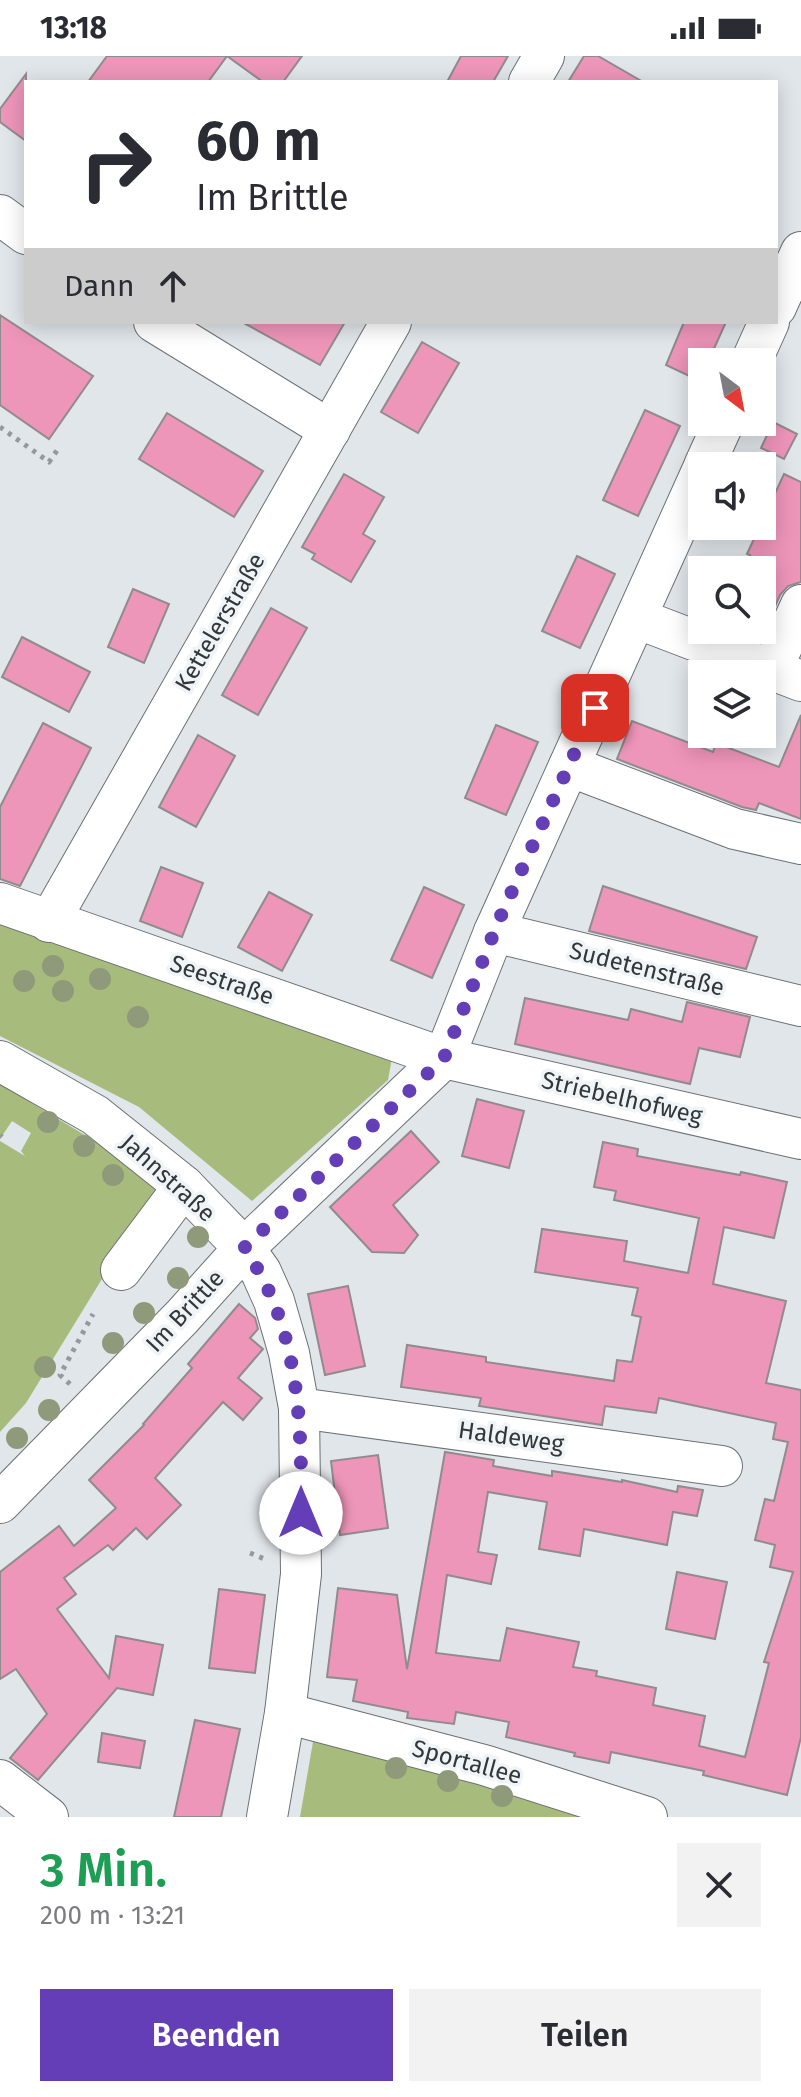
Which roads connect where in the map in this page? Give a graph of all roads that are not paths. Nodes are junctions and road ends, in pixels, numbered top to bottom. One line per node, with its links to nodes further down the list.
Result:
1 (544, 56): 2 (street)
2 (530, 80)
3 (0, 215): 4 (street)
4 (24, 233)
5 (801, 252): 6 (street)
6 (778, 303)
7 (157, 324): 11 (street)
8 (390, 324): 11 (street, Kettelerstraße)
9 (768, 324): 10 (street)
10 (757, 348)
11 (330, 430): 19 (street, Kettelerstraße)
12 (688, 502): 14 (street)
13 (801, 605): 15 (street)
14 (636, 618): 15 (street); 16 (street)
15 (786, 675)
16 (569, 766): 17 (street); 20 (street)
17 (801, 844)
18 (0, 903): 19 (street, Seestraße)
19 (49, 922): 22 (street, Seestraße)
20 (494, 932): 21 (street, Sudetenstraße); 22 (street)
21 (801, 1006)
22 (444, 1058): 24 (street, Striebelhofweg); 26 (street, Im Brittle)
23 (0, 1061): 25 (street, Jahnstraße)
24 (801, 1139)
25 (184, 1186): 26 (street, Jahnstraße); 27 (street)
26 (244, 1248): 28 (street, Jahnstraße); 30 (street, Im Brittle)
27 (121, 1270)
28 (299, 1408): 29 (street, Haldeweg); 31 (street, Jahnstraße)
29 (722, 1466)
30 (0, 1503)
31 (285, 1713): 34 (street, Jahnstraße); 35 (street, Sportallee)
32 (0, 1780): 33 (street)
33 (48, 1817)
34 (267, 1817)
35 (647, 1817)

